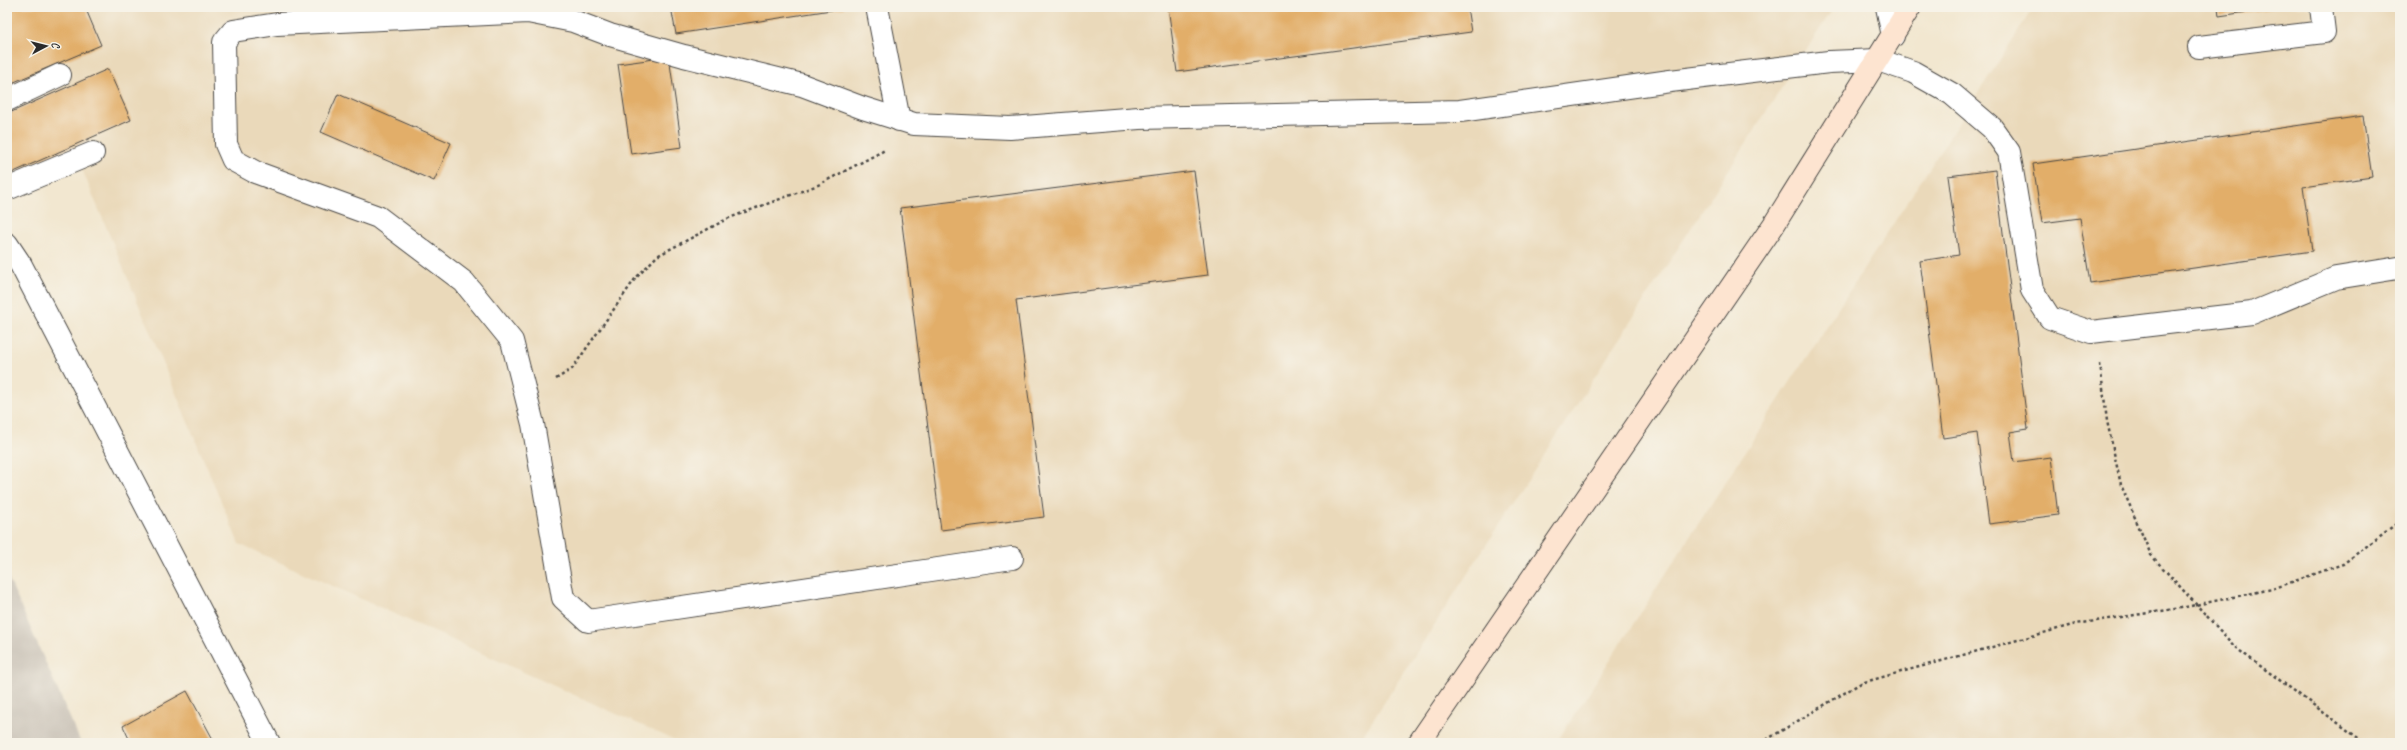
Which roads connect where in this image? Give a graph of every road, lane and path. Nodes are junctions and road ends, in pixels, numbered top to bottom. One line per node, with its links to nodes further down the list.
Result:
1 (877, 7): 10 (lane)
2 (1887, 7): 5 (lane)
3 (1910, 7): 5 (street)
4 (2321, 7): 6 (lane)
5 (1893, 36): 7 (street)
6 (2199, 47)
7 (1878, 60): 10 (lane); 15 (lane); 21 (street)
8 (60, 75): 9 (lane)
9 (7, 100)
10 (906, 122): 16 (path); 16 (lane)
11 (92, 154): 12 (lane)
12 (7, 189)
13 (7, 244): 20 (lane)
14 (2398, 268): 15 (lane)
15 (2096, 332): 19 (path)
16 (526, 397): 18 (lane)
17 (2400, 521): 19 (path)
18 (1012, 558)
19 (2197, 605): 22 (path); 23 (path)
20 (269, 743)
21 (1419, 743)
22 (1761, 743)
23 (2365, 743)

